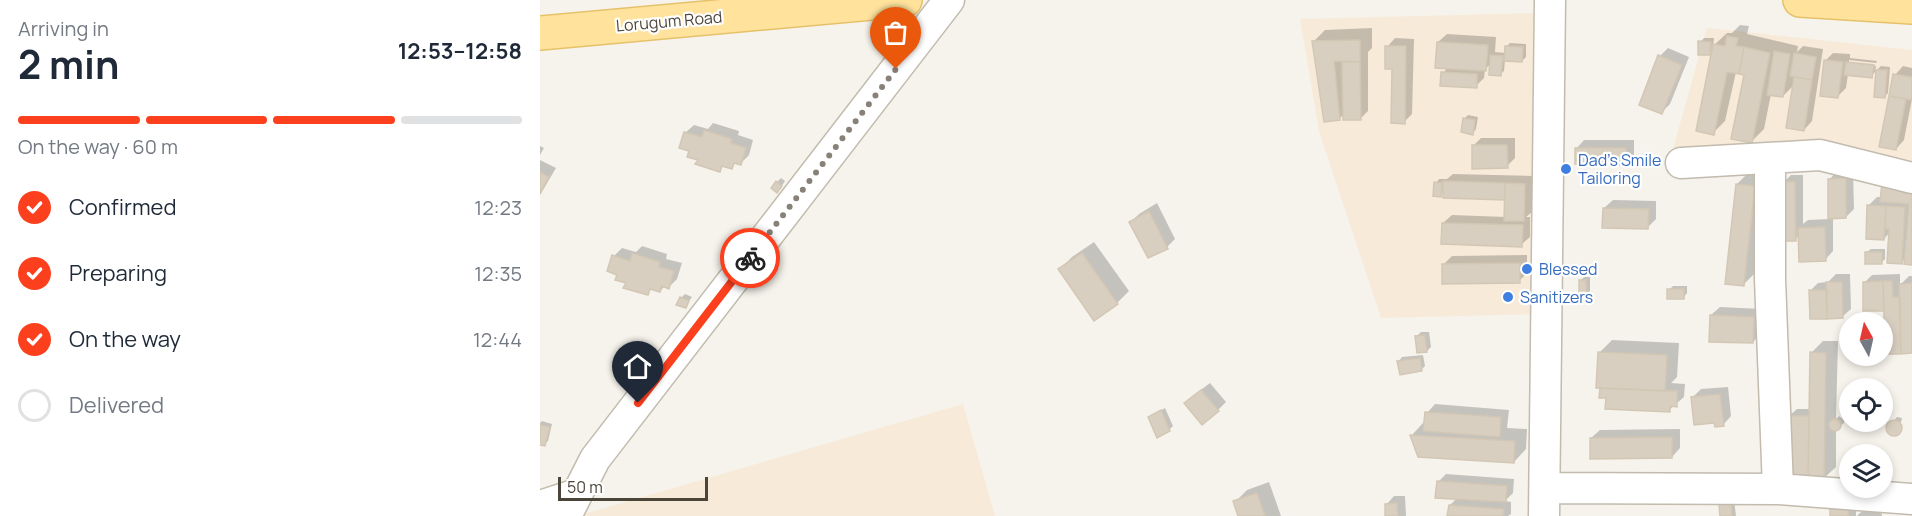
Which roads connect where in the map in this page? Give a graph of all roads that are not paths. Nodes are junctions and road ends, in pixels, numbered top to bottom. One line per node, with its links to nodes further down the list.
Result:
1 (905, 0): 6 (main road, Lorugum Road)
2 (949, 0): 13 (street)
3 (1550, 0): 12 (street)
4 (1800, 0): 5 (main road)
5 (1912, 7)
6 (540, 33)
7 (1770, 158): 8 (street); 9 (street); 10 (street)
8 (1681, 163)
9 (1912, 178)
10 (1778, 489): 11 (street); 12 (street)
11 (1912, 499)
12 (1545, 502)
13 (572, 505): 14 (street)
14 (540, 506)

